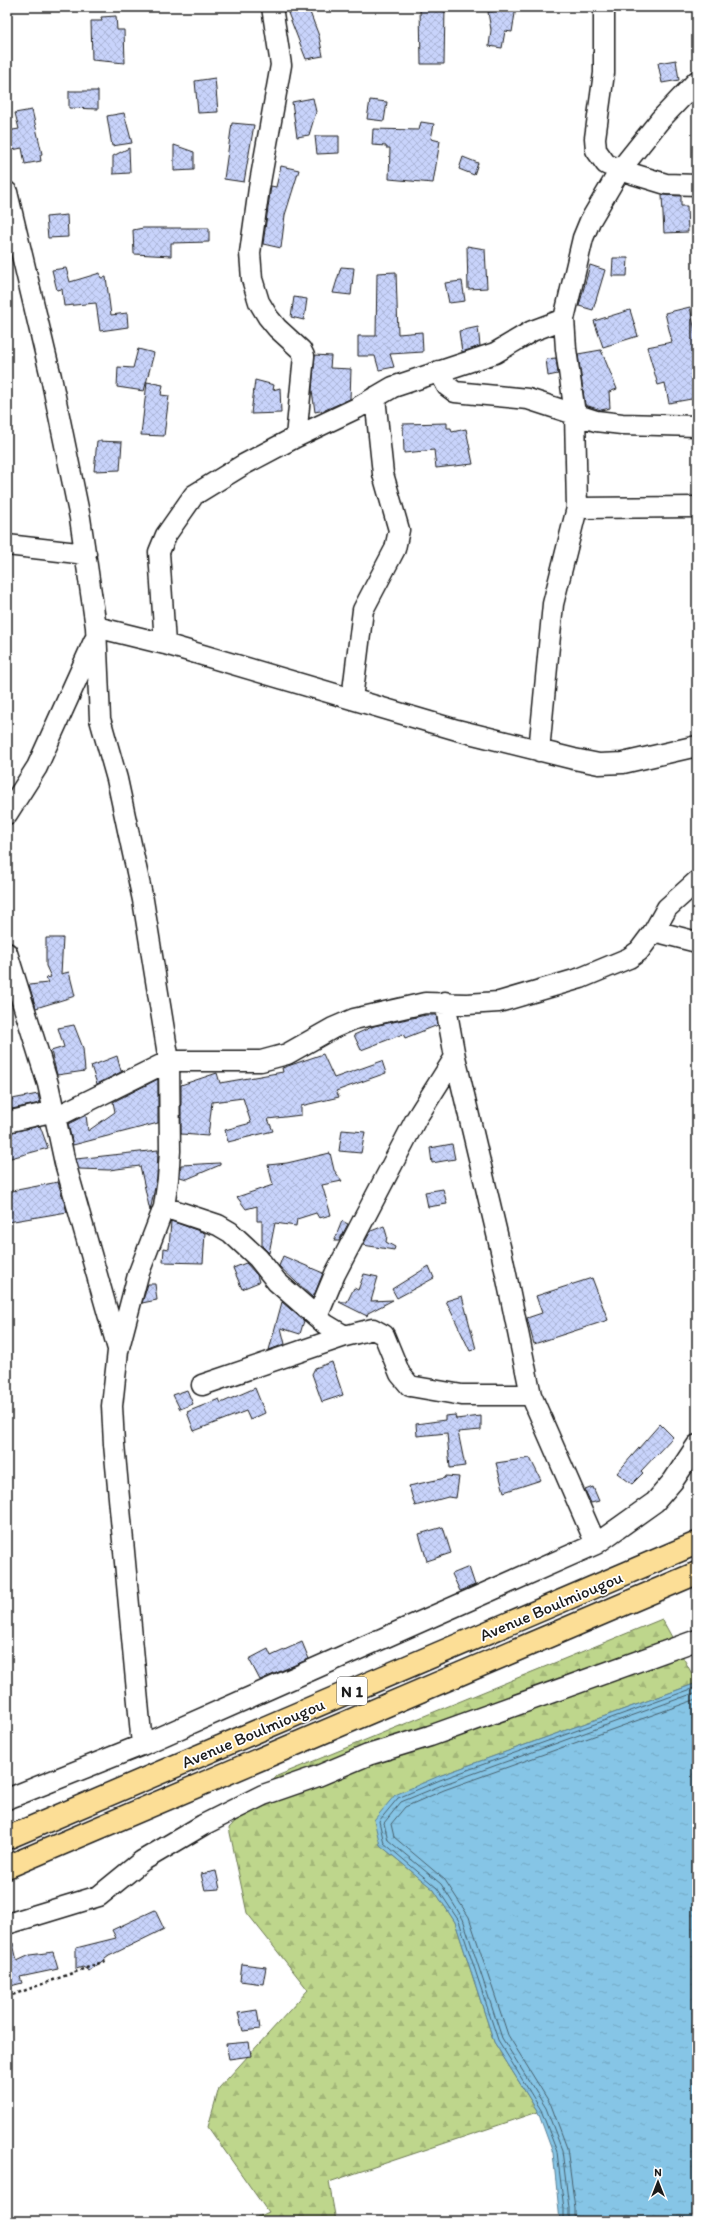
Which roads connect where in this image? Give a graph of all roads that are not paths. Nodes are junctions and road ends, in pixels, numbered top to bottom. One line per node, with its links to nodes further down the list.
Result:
1 (272, 7): 12 (street)
2 (604, 7): 4 (street)
3 (697, 82): 4 (street)
4 (620, 170): 5 (street); 7 (street)
5 (697, 185)
6 (7, 192): 16 (street)
7 (564, 319): 8 (street); 10 (street)
8 (438, 371): 9 (street); 10 (street)
9 (375, 397): 12 (street); 19 (street)
10 (575, 414): 11 (street); 14 (street)
11 (697, 426)
12 (296, 437): 18 (street)
13 (697, 507): 14 (street)
14 (577, 508): 21 (street)
15 (7, 545): 16 (street)
16 (86, 554): 17 (street)
17 (96, 632): 18 (street); 22 (street); 30 (street)
18 (165, 644): 19 (street)
19 (352, 699): 21 (street)
20 (697, 746): 21 (street)
21 (539, 751)
22 (7, 814)
23 (697, 881): 24 (street)
24 (654, 931): 25 (street); 27 (street)
25 (697, 942)
26 (7, 953): 28 (street)
27 (445, 1002): 29 (street); 30 (street)
28 (15, 1003): 31 (street)
29 (455, 1057): 34 (street); 38 (street)
30 (169, 1061): 31 (street); 33 (street)
31 (55, 1114): 32 (street); 36 (street)
32 (7, 1122)
33 (164, 1207): 34 (street); 36 (street)
34 (317, 1317): 35 (street)
35 (346, 1336): 37 (street); 38 (street)
36 (118, 1351): 44 (street)
37 (202, 1385)
38 (531, 1395): 41 (street)
39 (697, 1445): 41 (street)
40 (697, 1543): 46 (highway, Avenue Boulmiougou / N 1)
41 (596, 1544): 44 (street)
42 (697, 1573): 47 (highway, Avenue Boulmiougou / N 1)
43 (697, 1640): 48 (street)
44 (142, 1745): 45 (street)
45 (7, 1799)
46 (7, 1838)
47 (7, 1867)
48 (7, 1924)

